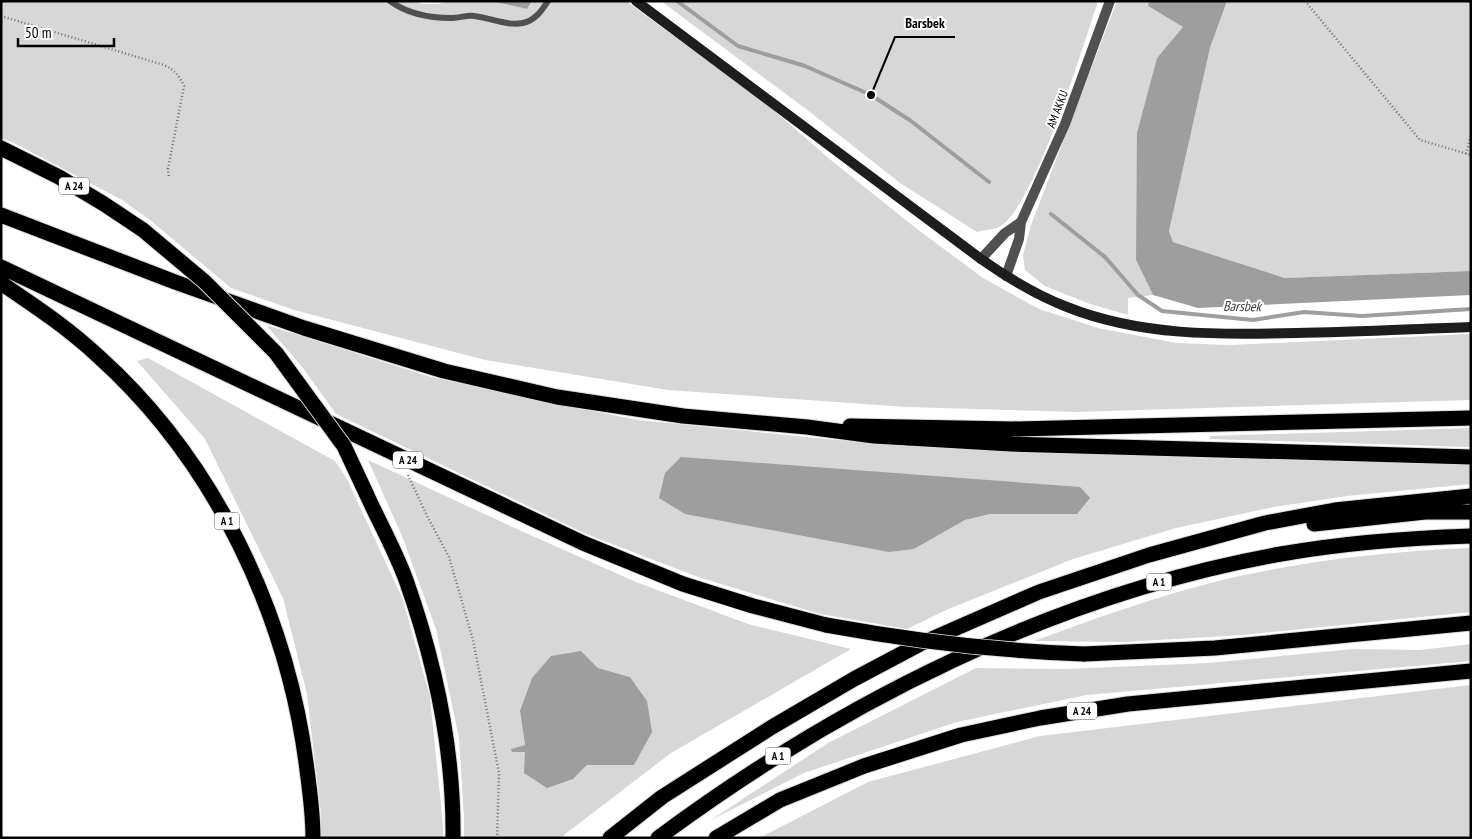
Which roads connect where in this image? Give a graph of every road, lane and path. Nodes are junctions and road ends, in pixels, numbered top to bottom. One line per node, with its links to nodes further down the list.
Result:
1 (390, 1): 2 (lane)
2 (548, 1)
3 (636, 1): 14 (main road)
4 (1110, 1): 13 (street, AM AKKU)
5 (1305, 1): 9 (path)
6 (1, 16): 11 (path)
7 (1471, 134): 9 (path)
8 (1, 148): 30 (highway, A 24, bridge)
9 (1466, 154): 10 (path)
10 (1471, 155)
11 (169, 177)
12 (1, 215): 20 (highway)
13 (1021, 222): 14 (street, AM AKKU); 16 (street, AM AKKU)
14 (981, 259): 16 (main road)
15 (1, 267): 21 (highway, A 24)
16 (1006, 276): 18 (main road)
17 (1, 283): 29 (highway, A 1)
18 (1471, 327)
19 (1471, 418): 20 (highway)
20 (806, 427): 22 (highway)
21 (400, 456): 27 (highway, A 24, bridge); 31 (path)
22 (1471, 457)
23 (1471, 496): 26 (highway, A 1)
24 (1471, 512): 26 (highway, A 1)
25 (1471, 536): 33 (highway, A 1)
26 (1201, 541): 32 (highway, A 1)
27 (1471, 623)
28 (1471, 671): 34 (highway, A 24)
29 (313, 838)
30 (453, 838)
31 (497, 838)
32 (610, 838)
33 (658, 838)
34 (716, 838)

